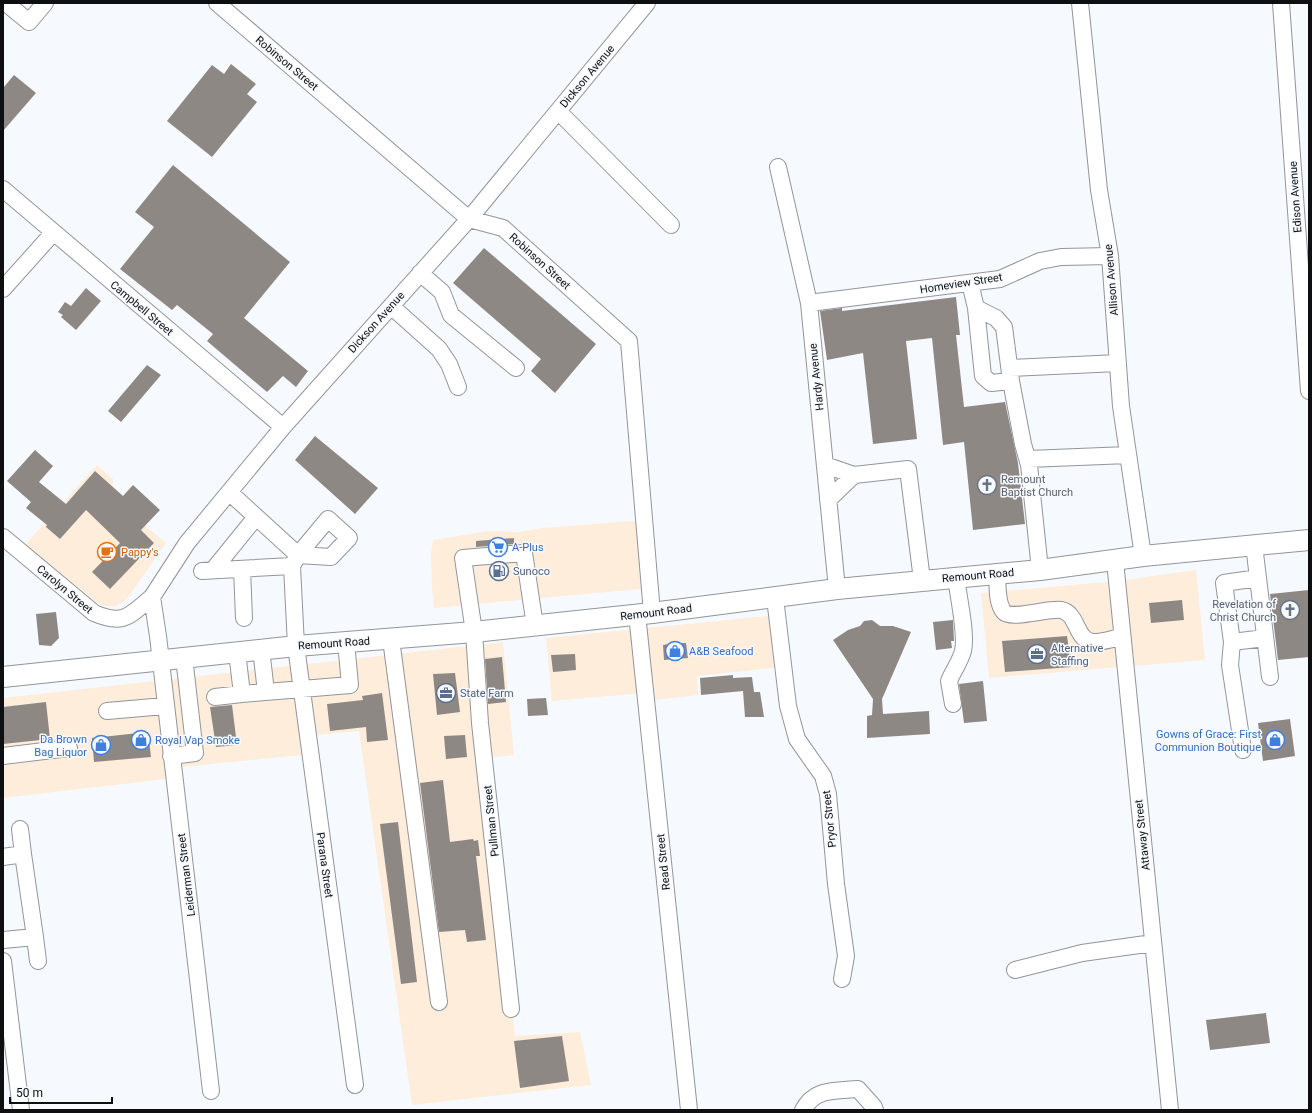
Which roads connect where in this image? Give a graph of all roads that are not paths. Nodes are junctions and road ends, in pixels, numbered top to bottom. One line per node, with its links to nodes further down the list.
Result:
1 (45, 3): 6 (street)
2 (217, 3): 10 (street, Robinson Street)
3 (648, 3): 7 (street, Dickson Avenue)
4 (1080, 3): 13 (street, Allison Avenue)
5 (1281, 3): 24 (street, Edison Avenue)
6 (8, 4)
7 (558, 111): 10 (street, Dickson Avenue); 11 (street)
8 (778, 167): 17 (street, Hardy Avenue)
9 (3, 189): 12 (street, Campbell Street)
10 (469, 218): 14 (street, Dickson Avenue); 48 (street, Robinson Street)
11 (672, 225)
12 (53, 233): 16 (street); 25 (street, Campbell Street)
13 (1110, 256): 15 (street, Homeview Street); 20 (street, Allison Avenue)
14 (420, 273): 18 (street, Dickson Avenue); 21 (street)
15 (970, 283): 17 (street, Homeview Street); 19 (street)
16 (3, 289)
17 (809, 304): 28 (street, Hardy Avenue)
18 (390, 306): 23 (street); 25 (street, Dickson Avenue)
19 (976, 308): 22 (street); 22 (street)
20 (1118, 363): 22 (street); 26 (street, Allison Avenue)
21 (516, 368)
22 (1011, 375): 27 (street)
23 (458, 387)
24 (1309, 391)
25 (283, 427): 30 (street, Dickson Avenue)
26 (1128, 455): 27 (street); 36 (street, Allison Avenue)
27 (1028, 459): 40 (street)
28 (825, 465): 29 (street); 31 (street, Hardy Avenue)
29 (854, 475): 31 (street); 44 (street)
30 (230, 492): 32 (street); 46 (street, Dickson Avenue)
31 (828, 500): 45 (street, Hardy Avenue)
32 (256, 517): 37 (street); 39 (street)
33 (3, 537): 46 (street, Carolyn Street)
34 (1309, 540): 35 (main road, Remount Road)
35 (1254, 545): 36 (main road, Remount Road); 43 (street)
36 (1142, 556): 38 (main road, Remount Road)
37 (295, 560): 39 (street); 57 (street, Parana Street)
38 (1115, 561): 40 (main road, Remount Road); 52 (street, Attaway Street)
39 (242, 569): 49 (street)
40 (1040, 570): 41 (main road, Remount Road)
41 (997, 573): 42 (main road, Remount Road); 52 (street)
42 (956, 577): 44 (main road, Remount Road); 68 (street)
43 (1258, 578): 53 (street); 56 (street)
44 (922, 580): 45 (main road, Remount Road)
45 (837, 589): 47 (main road, Remount Road)
46 (152, 597): 61 (street)
47 (775, 598): 48 (main road, Remount Road); 84 (street, Pryor Street)
48 (645, 613): 50 (main road, Remount Road); 90 (street, Read Street)
49 (244, 618)
50 (535, 626): 51 (main road, Remount Road); 51 (street, Pullman Street)
51 (474, 632): 54 (main road, Remount Road); 86 (street, Pullman Street)
52 (1122, 636): 80 (street, Attaway Street)
53 (1265, 638): 56 (street); 63 (street)
54 (392, 639): 55 (main road, Remount Road); 85 (street)
55 (346, 642): 57 (main road, Remount Road); 64 (street)
56 (1232, 642): 72 (street)
57 (296, 646): 58 (main road, Remount Road); 64 (street, Parana Street)
58 (261, 649): 59 (main road, Remount Road); 65 (street)
59 (237, 652): 60 (main road, Remount Road); 66 (street)
60 (184, 657): 61 (main road, Remount Road); 74 (street)
61 (160, 660): 62 (main road, Remount Road); 69 (street, Leiderman Street)
62 (3, 677)
63 (1270, 677)
64 (302, 689): 65 (street); 87 (street, Parana Street)
65 (266, 692): 66 (street)
66 (242, 694): 67 (street)
67 (215, 697)
68 (953, 704)
69 (166, 706): 70 (street); 74 (street, Leiderman Street)
70 (107, 711)
71 (69, 748): 73 (street)
72 (1243, 750)
73 (3, 756)
74 (171, 756): 88 (street, Leiderman Street)
75 (20, 828): 76 (street)
76 (23, 854): 77 (street); 78 (street)
77 (3, 857)
78 (35, 937): 79 (street); 81 (street)
79 (3, 940)
80 (1153, 943): 83 (street); 93 (street, Attaway Street)
81 (38, 960)
82 (3, 961): 89 (street)
83 (1015, 970)
84 (842, 979)
85 (439, 1002)
86 (511, 1009)
87 (355, 1085)
88 (211, 1091)
89 (21, 1110)
90 (689, 1110)
91 (803, 1110): 92 (street)
92 (875, 1110)
93 (1170, 1110)

